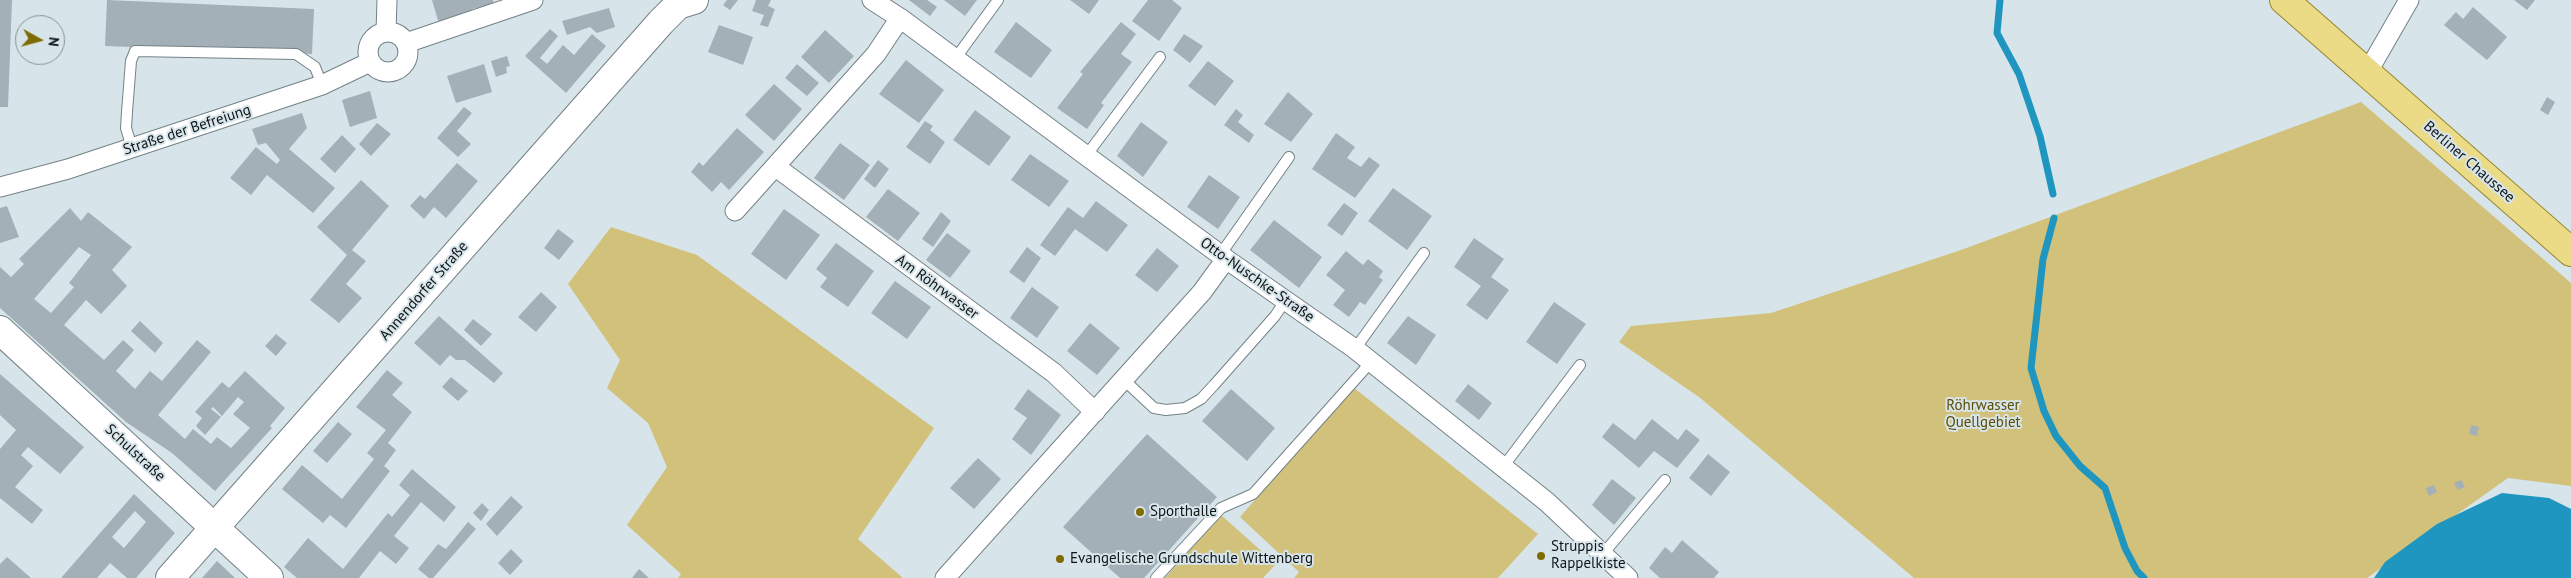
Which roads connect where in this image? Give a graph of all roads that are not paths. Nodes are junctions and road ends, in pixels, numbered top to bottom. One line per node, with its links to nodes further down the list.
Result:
1 (387, 0): 9 (street)
2 (533, 0): 10 (street)
3 (872, 0): 8 (street, Otto-Nuschke-Straße)
4 (998, 0): 12 (lane)
5 (2284, 0): 14 (main road, Berliner Chaussee)
6 (2409, 0): 14 (street)
7 (683, 2): 34 (main road, Annendorfer Straße)
8 (900, 18): 12 (street, Otto-Nuschke-Straße); 19 (street)
9 (386, 32): 10 (street); 13 (street)
10 (406, 43): 13 (street)
11 (1160, 57): 17 (lane)
12 (955, 59): 17 (street, Otto-Nuschke-Straße)
13 (370, 62): 15 (street, Straße der Befreiung)
14 (2367, 73): 22 (main road, Berliner Chaussee)
15 (322, 85): 16 (street, Straße der Befreiung); 16 (lane)
16 (132, 148): 20 (street, Straße der Befreiung)
17 (1086, 156): 24 (street, Otto-Nuschke-Straße)
18 (1289, 157): 24 (lane)
19 (776, 167): 21 (street); 31 (street, Am Röhrwasser)
20 (0, 187)
21 (735, 211)
22 (2571, 252)
23 (1424, 253): 27 (lane)
24 (1223, 257): 25 (street, Otto-Nuschke-Straße); 30 (street)
25 (1285, 300): 27 (street, Otto-Nuschke-Straße); 30 (lane)
26 (0, 330): 34 (main road, Schulstraße)
27 (1355, 349): 28 (street, Otto-Nuschke-Straße)
28 (1371, 362): 32 (street, Otto-Nuschke-Straße); 39 (lane)
29 (1580, 365): 32 (lane)
30 (1124, 380): 31 (street)
31 (1095, 412): 38 (street)
32 (1503, 467): 35 (street, Otto-Nuschke-Straße)
33 (1665, 480): 35 (lane)
34 (215, 528): 36 (main road, Annendorfer Straße); 37 (main road, Schulstraße)
35 (1602, 554): 40 (street, Otto-Nuschke-Straße)
36 (170, 578)
37 (270, 578)
38 (945, 578)
39 (1156, 578)
40 (1628, 578)

